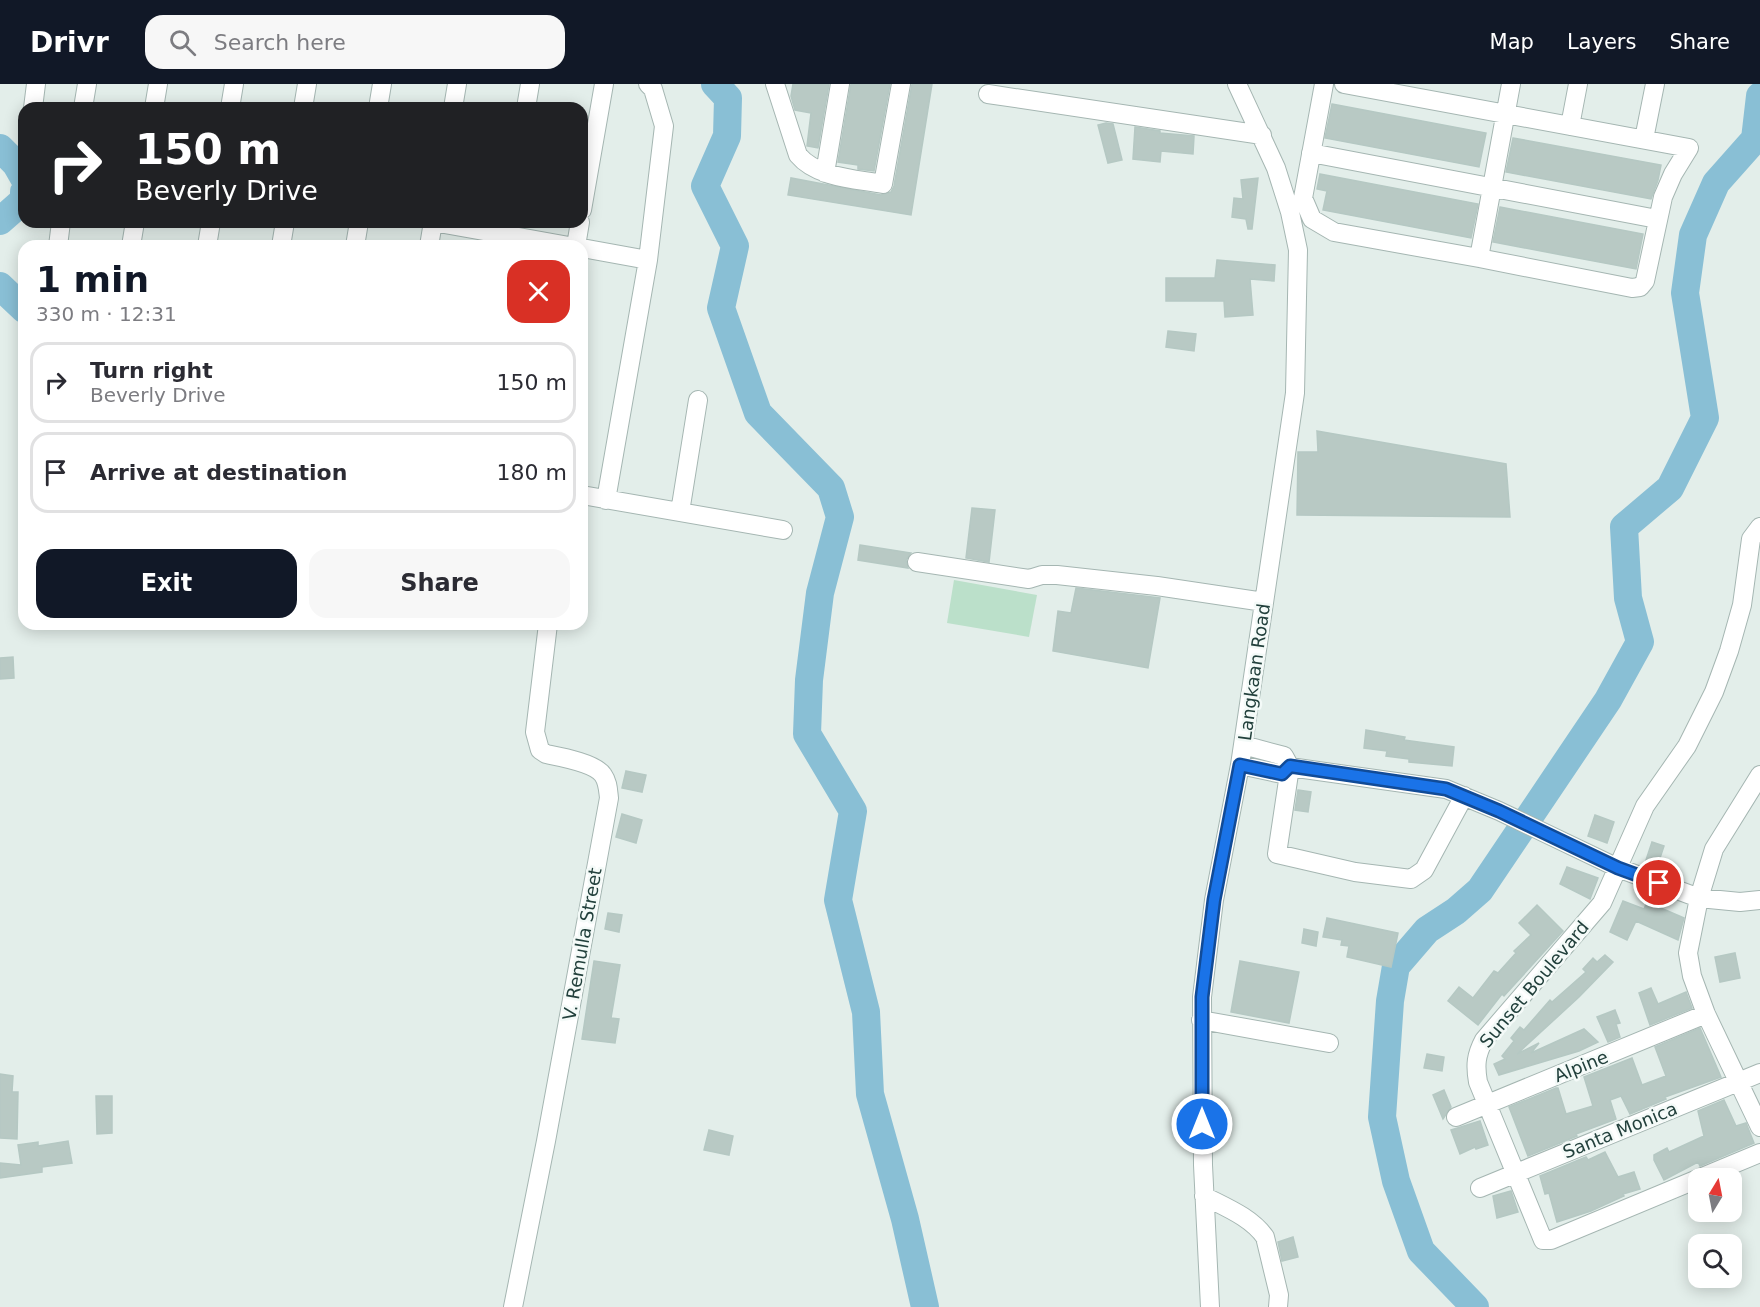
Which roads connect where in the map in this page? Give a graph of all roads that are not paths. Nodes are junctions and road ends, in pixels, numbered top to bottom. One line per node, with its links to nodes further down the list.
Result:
1 (36, 84): 23 (street)
2 (87, 84): 24 (street)
3 (158, 84): 25 (street)
4 (234, 84): 26 (street)
5 (307, 84): 27 (street)
6 (382, 84): 28 (street)
7 (457, 84): 29 (street)
8 (530, 84): 30 (street)
9 (604, 84): 37 (street)
10 (648, 84): 45 (street)
11 (840, 84): 36 (street)
12 (901, 84): 36 (street)
13 (1237, 84): 33 (street, Langkaan Road)
14 (1324, 84): 35 (street)
15 (1344, 84): 19 (street)
16 (1511, 84): 31 (street)
17 (1578, 84): 32 (street)
18 (1655, 84): 34 (street)
19 (1363, 86): 21 (street)
20 (780, 89): 36 (street)
21 (1430, 92): 31 (street)
22 (988, 94): 33 (street)
23 (34, 102)
24 (84, 102)
25 (155, 102)
26 (231, 102)
27 (304, 102)
28 (379, 102)
29 (454, 102)
30 (527, 102)
31 (1505, 114): 32 (street); 38 (street)
32 (1570, 126): 34 (street)
33 (1262, 135): 53 (street, Langkaan Road)
34 (1644, 140): 39 (street)
35 (1311, 153): 38 (street); 44 (street)
36 (825, 172)
37 (588, 176)
38 (1492, 188): 39 (street); 44 (street)
39 (1657, 219): 44 (street)
40 (468, 228): 41 (street)
41 (504, 234): 42 (street)
42 (536, 240)
43 (588, 249): 45 (street)
44 (1479, 258)
45 (648, 260): 48 (street)
46 (698, 400): 49 (street)
47 (588, 496): 48 (street)
48 (606, 500): 49 (street)
49 (680, 512): 51 (street)
50 (1760, 527): 60 (street, Sunset Boulevard)
51 (783, 530)
52 (917, 562): 53 (street)
53 (1264, 602): 55 (street, Langkaan Road)
54 (548, 630): 75 (street, V. Remulla Street)
55 (1243, 746): 56 (street, Langkaan Road); 57 (street)
56 (1240, 765): 57 (street); 64 (street, Langkaan Road)
57 (1290, 766): 59 (street); 59 (street)
58 (1758, 782): 61 (street)
59 (1464, 796): 60 (street)
60 (1618, 868): 61 (street); 68 (street, Sunset Boulevard)
61 (1699, 898): 62 (street); 63 (street)
62 (1760, 900)
63 (1706, 1014): 67 (street); 68 (street, Alpine)
64 (1201, 1020): 65 (street); 74 (street, Langkaan Road)
65 (1329, 1043)
66 (1760, 1073): 67 (street, Santa Monica)
67 (1739, 1082): 70 (street); 72 (street, Santa Monica)
68 (1487, 1104): 69 (street, Alpine); 72 (street, Sunset Boulevard)
69 (1456, 1117)
70 (1760, 1127)
71 (1760, 1153): 72 (street, Sunset Boulevard)
72 (1516, 1173): 73 (street, Santa Monica)
73 (1480, 1188)
74 (1204, 1196): 76 (street, Langkaan Road); 77 (street)
75 (513, 1307)
76 (1210, 1307)
77 (1278, 1307)

